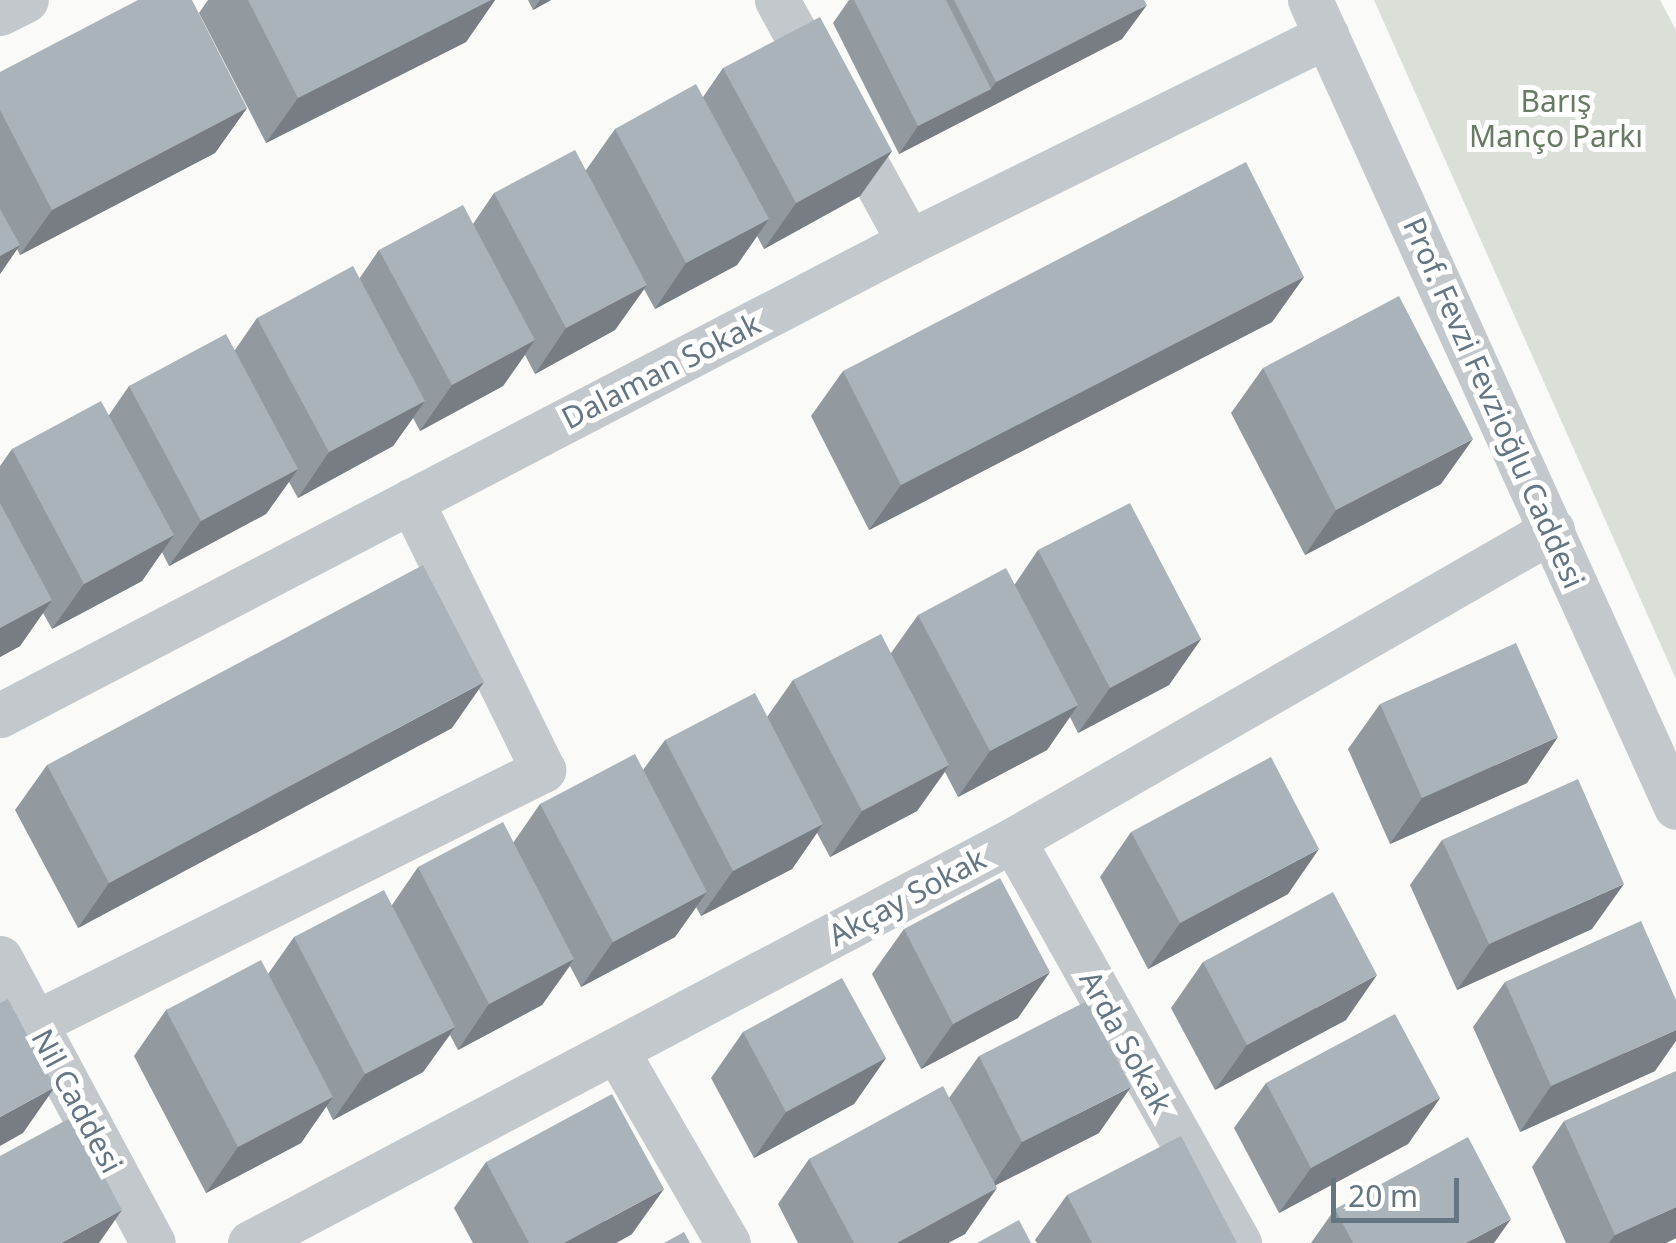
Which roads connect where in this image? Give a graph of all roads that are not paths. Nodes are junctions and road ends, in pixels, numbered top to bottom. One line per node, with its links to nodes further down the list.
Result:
1 (26, 0): 3 (street)
2 (777, 0): 5 (street)
3 (0, 13)
4 (1319, 18): 5 (street, Dalaman Sokak); 7 (street, Prof. Fevzi Fevzioğlu Caddesi)
5 (909, 242): 6 (street, Dalaman Sokak)
6 (411, 502): 8 (street, Dalaman Sokak); 12 (street)
7 (1552, 530): 9 (street, Prof. Fevzi Fevzioğlu Caddesi); 10 (street, Akçay Sokak)
8 (0, 715)
9 (1676, 807)
10 (1013, 840): 13 (street, Akçay Sokak); 17 (street, Arda Sokak)
11 (0, 958): 12 (street, Nil Caddesi)
12 (35, 1024): 14 (street, Nil Caddesi)
13 (616, 1050): 15 (street, Akçay Sokak); 16 (street)
14 (153, 1243)
15 (250, 1243)
16 (728, 1243)
17 (1238, 1243)

